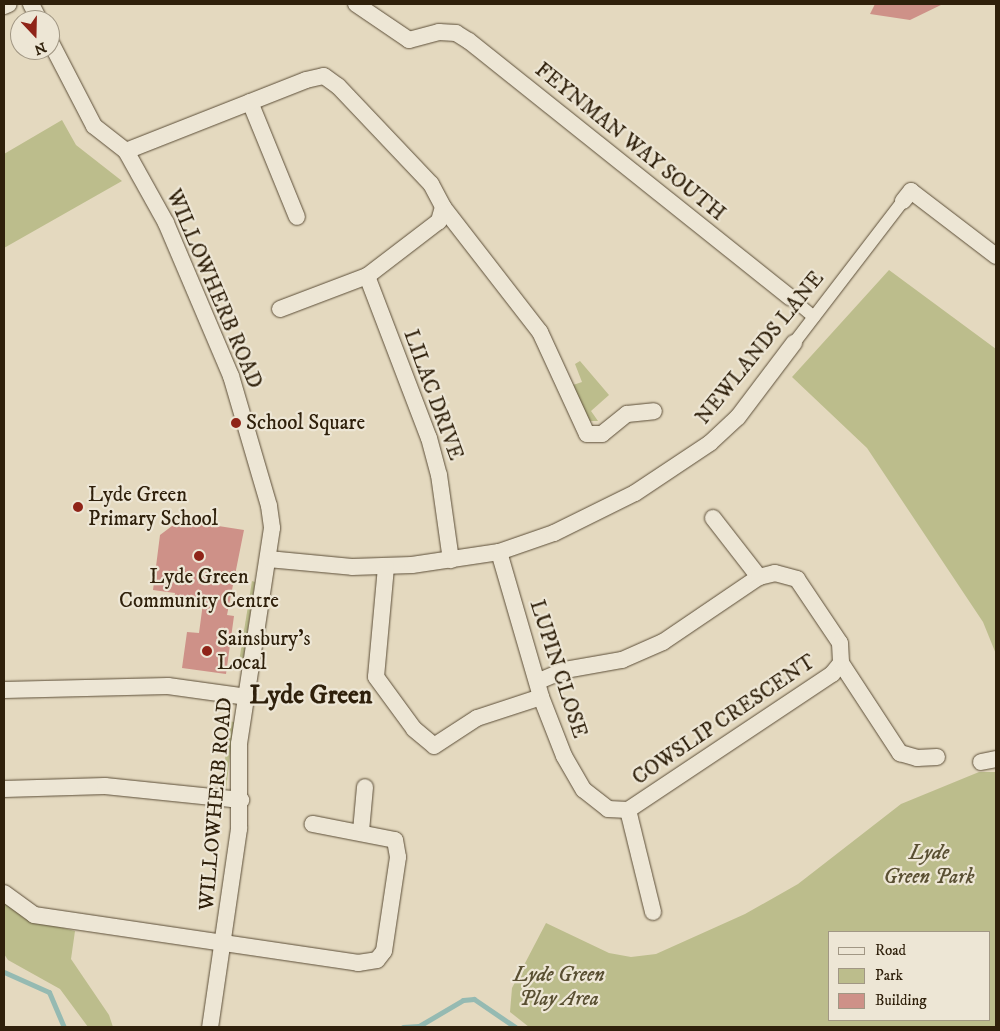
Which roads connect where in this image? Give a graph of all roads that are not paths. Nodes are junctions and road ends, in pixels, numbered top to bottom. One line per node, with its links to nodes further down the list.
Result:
1 (9, 4): 3 (street)
2 (356, 4): 12 (street, FEYNMAN WAY SOUTH)
3 (4, 6)
4 (60, 60): 6 (street, WILLOWHERB ROAD)
5 (250, 102): 6 (street); 8 (street); 9 (street)
6 (126, 151): 19 (street, WILLOWHERB ROAD)
7 (907, 196): 10 (street); 14 (street, NEWLANDS LANE)
8 (443, 207): 11 (street); 16 (street)
9 (297, 217)
10 (996, 256)
11 (367, 276): 13 (street); 20 (street, LILAC DRIVE)
12 (790, 297): 14 (street, FEYNMAN WAY SOUTH)
13 (280, 309)
14 (814, 317): 15 (street, NEWLANDS LANE)
15 (794, 343): 18 (street, NEWLANDS LANE)
16 (654, 411)
17 (713, 518): 22 (street)
18 (499, 552): 20 (street, NEWLANDS LANE); 24 (street, LUPIN CLOSE)
19 (268, 559): 21 (street, NEWLANDS LANE); 26 (street, WILLOWHERB ROAD)
20 (451, 560): 21 (street, NEWLANDS LANE)
21 (386, 567): 24 (street, COWSLIP CRESCENT)
22 (759, 577): 23 (street, COWSLIP CRESCENT); 24 (street, COWSLIP CRESCENT)
23 (840, 663): 27 (street, COWSLIP CRESCENT); 31 (street, COWSLIP CRESCENT)
24 (540, 689): 31 (street, LUPIN CLOSE)
25 (4, 690): 26 (street)
26 (247, 697): 30 (street, WILLOWHERB ROAD)
27 (938, 757)
28 (365, 787): 33 (street)
29 (4, 789): 30 (street)
30 (240, 800): 36 (street, WILLOWHERB ROAD)
31 (628, 810): 35 (street)
32 (313, 824): 33 (street)
33 (361, 831): 36 (street)
34 (4, 893): 36 (street)
35 (653, 912)
36 (224, 942): 37 (street, WILLOWHERB ROAD)
37 (210, 1027)

